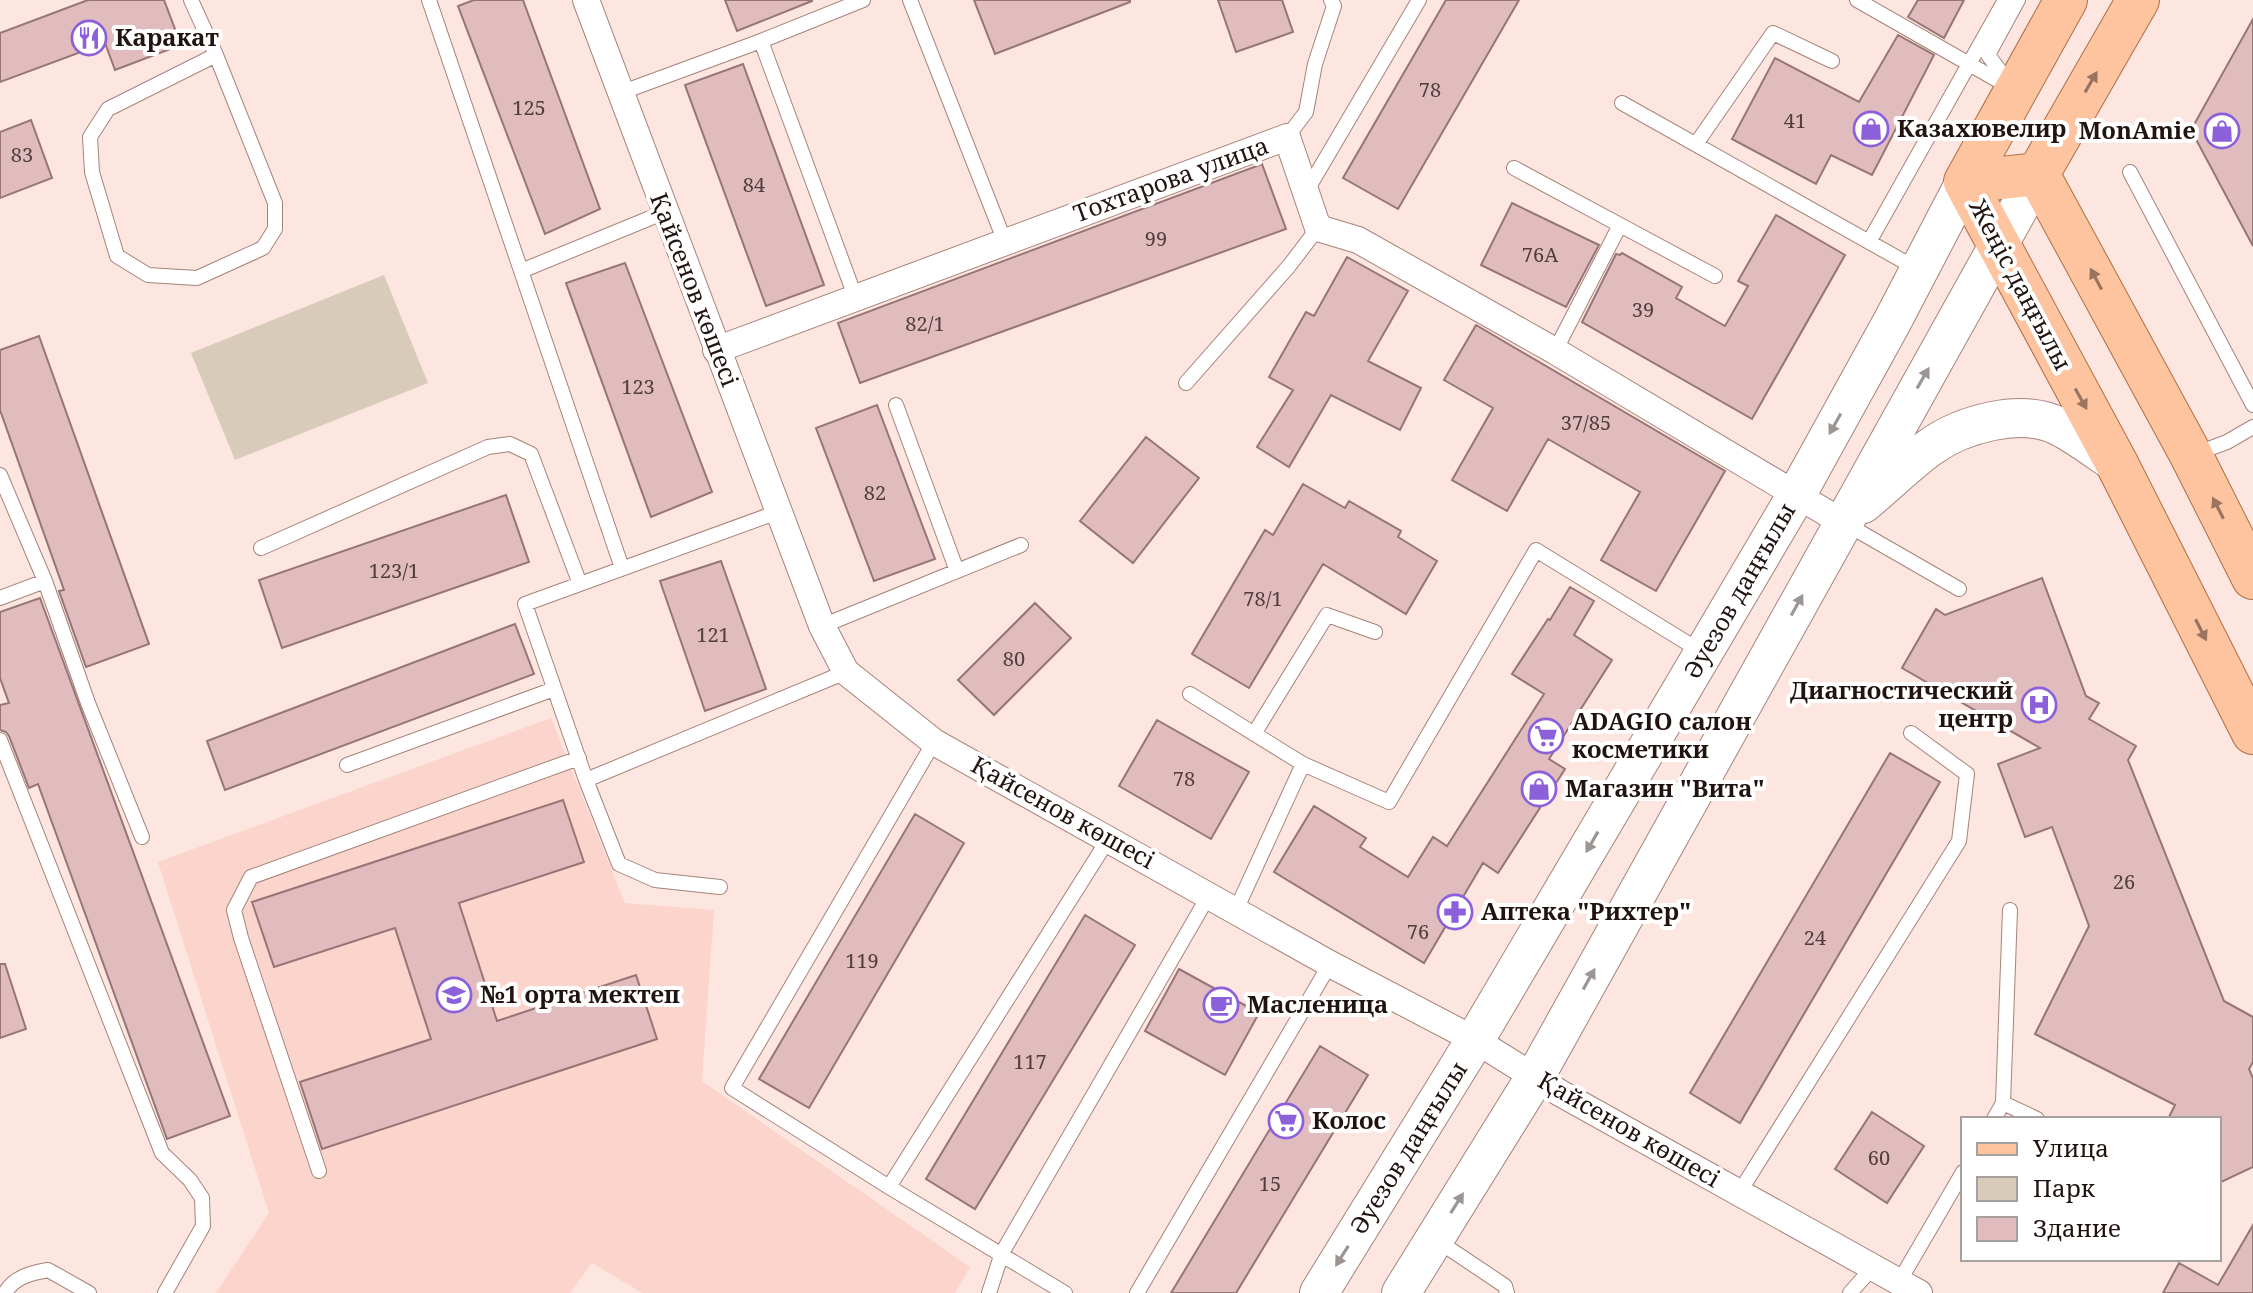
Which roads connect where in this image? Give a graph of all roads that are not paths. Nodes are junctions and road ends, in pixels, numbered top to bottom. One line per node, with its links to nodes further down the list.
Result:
1 (191, 0): 14 (lane)
2 (429, 0): 34 (lane)
3 (863, 0): 13 (lane)
4 (910, 0): 30 (lane)
5 (1331, 0): 20 (lane)
6 (1419, 0): 26 (lane)
7 (1857, 0): 16 (lane)
8 (2005, 0): 16 (lane)
9 (2018, 0): 17 (lane)
10 (2066, 0): 17 (main road, Әуезов даңғылы)
11 (2138, 0): 24 (main road, one-way to 11)
12 (588, 1): 18 (street, Қайсенов көшесі)
13 (761, 41): 18 (lane); 36 (lane)
14 (216, 55): 14 (lane)
15 (1832, 61): 21 (lane)
16 (1969, 64): 17 (lane); 31 (lane)
17 (2015, 90): 25 (main road, Әуезов даңғылы)
18 (620, 93): 27 (street, Қайсенов көшесі)
19 (1622, 103): 21 (lane)
20 (1287, 137): 26 (street, Тохтарова улица); 30 (street, Тохтарова улица)
21 (1696, 144): 31 (lane)
22 (1514, 168): 28 (lane)
23 (2130, 172): 41 (lane)
24 (2038, 174): 25 (main road, Жеңіс даңғылы); 32 (main road); 43 (main road, one-way to 24)
25 (1965, 182): 32 (main road, Жеңіс даңғылы); 33 (main road, Әуезов даңғылы)
26 (1306, 192): 29 (street, Тохтарова улица)
27 (665, 212): 34 (lane); 37 (street, Қайсенов көшесі)
28 (1620, 225): 35 (lane); 38 (lane)
29 (1318, 228): 38 (street); 39 (lane)
30 (1005, 242): 36 (street, Тохтарова улица)
31 (1869, 242): 33 (lane)
32 (1998, 244): 44 (main road, Жеңіс даңғылы, one-way to 44); 48 (main road, one-way to 32)
33 (1919, 270): 46 (main road, Әуезов даңғылы, one-way to 46)
34 (521, 271): 51 (lane)
35 (1715, 276)
36 (856, 299): 37 (street, Тохтарова улица)
37 (716, 350): 47 (street, Қайсенов көшесі)
38 (1555, 351): 46 (street)
39 (1186, 383)
40 (896, 405): 52 (lane)
41 (2253, 405)
42 (2253, 427): 43 (lane)
43 (2191, 455): 53 (main road, one-way to 43)
44 (2117, 464): 48 (main road); 67 (main road, Жеңіс даңғылы, one-way to 67)
45 (0, 475): 54 (lane)
46 (1797, 494): 48 (street); 58 (main road, Әуезов даңғылы)
47 (778, 512): 51 (lane); 59 (street, Қайсенов көшесі)
48 (1842, 522): 56 (lane); 61 (main road, one-way to 48)
49 (1021, 545): 52 (lane)
50 (261, 548): 55 (lane)
51 (622, 568): 55 (lane)
52 (957, 571): 59 (lane)
53 (2253, 578)
54 (45, 581): 57 (lane); 75 (lane)
55 (580, 584): 64 (lane)
56 (1959, 589)
57 (0, 598)
58 (1725, 616): 61 (main road); 62 (main road, Әуезов даңғылы)
59 (822, 626): 63 (street, Қайсенов көшесі)
60 (1375, 632): 68 (lane)
61 (1775, 645): 83 (main road, one-way to 61)
62 (1703, 652): 72 (lane); 82 (main road, Әуезов даңғылы, one-way to 82)
63 (846, 672): 70 (street, Қайсенов көшесі); 74 (lane)
64 (554, 689): 71 (lane); 73 (lane)
65 (1190, 694): 68 (lane)
66 (1911, 733): 90 (lane)
67 (2253, 733)
68 (1254, 734): 72 (lane)
69 (0, 740): 97 (lane)
70 (934, 742): 76 (street, Қайсенов көшесі); 89 (lane)
71 (579, 758): 74 (lane); 87 (lane)
72 (1303, 764): 79 (lane)
73 (347, 765)
74 (586, 780): 77 (lane)
75 (142, 837)
76 (1109, 838): 78 (street, Қайсенов көшесі); 89 (lane)
77 (720, 887)
78 (1209, 895): 79 (street, Қайсенов көшесі); 92 (lane)
79 (1236, 910): 81 (street, Қайсенов көшесі)
80 (2010, 910): 84 (lane)
81 (1330, 964): 82 (street, Қайсенов көшесі); 100 (lane)
82 (1475, 1040): 83 (street, Қайсенов көшесі); 101 (main road, Әуезов даңғылы, one-way to 101)
83 (1535, 1077): 90 (street, Қайсенов көшесі); 91 (main road, one-way to 83)
84 (2003, 1103): 85 (lane); 86 (lane)
85 (1995, 1117)
86 (2033, 1117)
87 (319, 1171)
88 (1961, 1176): 95 (lane)
89 (889, 1187): 92 (lane)
90 (1739, 1193): 93 (street, Қайсенов көшесі)
91 (1434, 1239): 102 (main road); 103 (lane)
92 (1002, 1253): 98 (lane); 99 (lane)
93 (1873, 1267): 95 (street, Қайсенов көшесі); 104 (lane)
94 (4, 1287): 96 (lane)
95 (1909, 1288)
96 (89, 1293)
97 (165, 1293)
98 (989, 1293)
99 (1065, 1293)
100 (1137, 1293)
101 (1319, 1293)
102 (1401, 1293)
103 (1507, 1293)
104 (1850, 1293)

